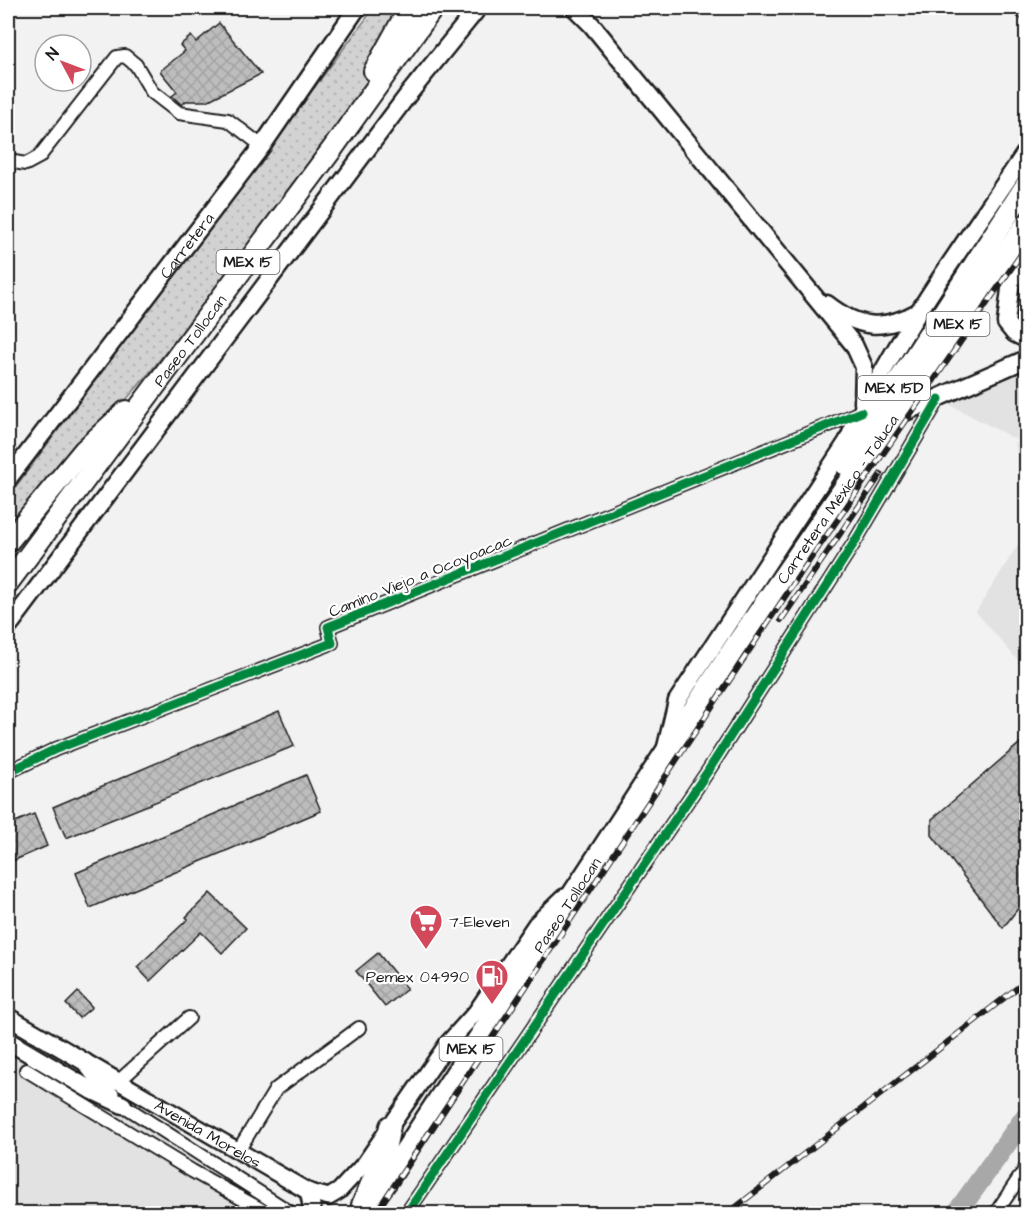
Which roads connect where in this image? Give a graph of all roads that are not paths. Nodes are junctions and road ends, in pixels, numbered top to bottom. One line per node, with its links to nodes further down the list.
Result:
1 (409, 8): 7 (highway)
2 (433, 8): 7 (highway, Paseo Tollocan / MEX 15)
3 (478, 8): 24 (main road)
4 (574, 8): 12 (main road)
5 (349, 11): 6 (main road, Carretera)
6 (262, 146): 9 (street); 20 (main road, Carretera)
7 (333, 148): 16 (highway, Paseo Tollocan / MEX 15)
8 (1026, 152): 13 (main road)
9 (8, 157)
10 (1026, 186): 23 (highway, MEX 15D)
11 (1024, 228): 14 (main road); 19 (highway, Carretera México - Toluca / MEX 15)
12 (812, 291): 13 (main road); 18 (main road)
13 (919, 312): 18 (main road)
14 (1026, 339)
15 (1026, 359): 17 (main road)
16 (162, 375): 21 (highway); 22 (highway, Paseo Tollocan / MEX 15)
17 (939, 399): 19 (main road); 46 (street)
18 (861, 412): 25 (main road); 26 (street, Camino Viejo a Ocoyoacac)
19 (894, 417): 23 (highway, Carretera México - Toluca / MEX 15)
20 (8, 479)
21 (8, 542)
22 (8, 583)
23 (770, 595): 25 (highway, Paseo Tollocan / MEX 15)
24 (8, 627)
25 (663, 757): 27 (highway, Paseo Tollocan / MEX 15)
26 (8, 772)
27 (579, 883): 36 (street, Avenida Morelos); 39 (highway, Paseo Tollocan / MEX 15)
28 (8, 1017): 32 (main road, Avenida Morelos)
29 (189, 1018): 34 (street)
30 (358, 1028): 37 (street)
31 (8, 1041): 35 (main road, Avenida Morelos)
32 (85, 1062): 34 (street, Avenida Morelos); 35 (main road)
33 (26, 1070): 42 (street)
34 (119, 1081): 37 (street, Avenida Morelos)
35 (117, 1101): 43 (street, Avenida Morelos)
36 (390, 1126): 40 (street, Avenida Morelos); 44 (highway)
37 (238, 1151): 40 (street, Avenida Morelos)
38 (1026, 1168): 41 (street)
39 (386, 1181): 44 (highway, Paseo Tollocan / MEX 15); 45 (highway)
40 (310, 1206)
41 (997, 1213)
42 (269, 1214)
43 (293, 1214)
44 (360, 1214)
45 (370, 1214)
46 (406, 1214)

